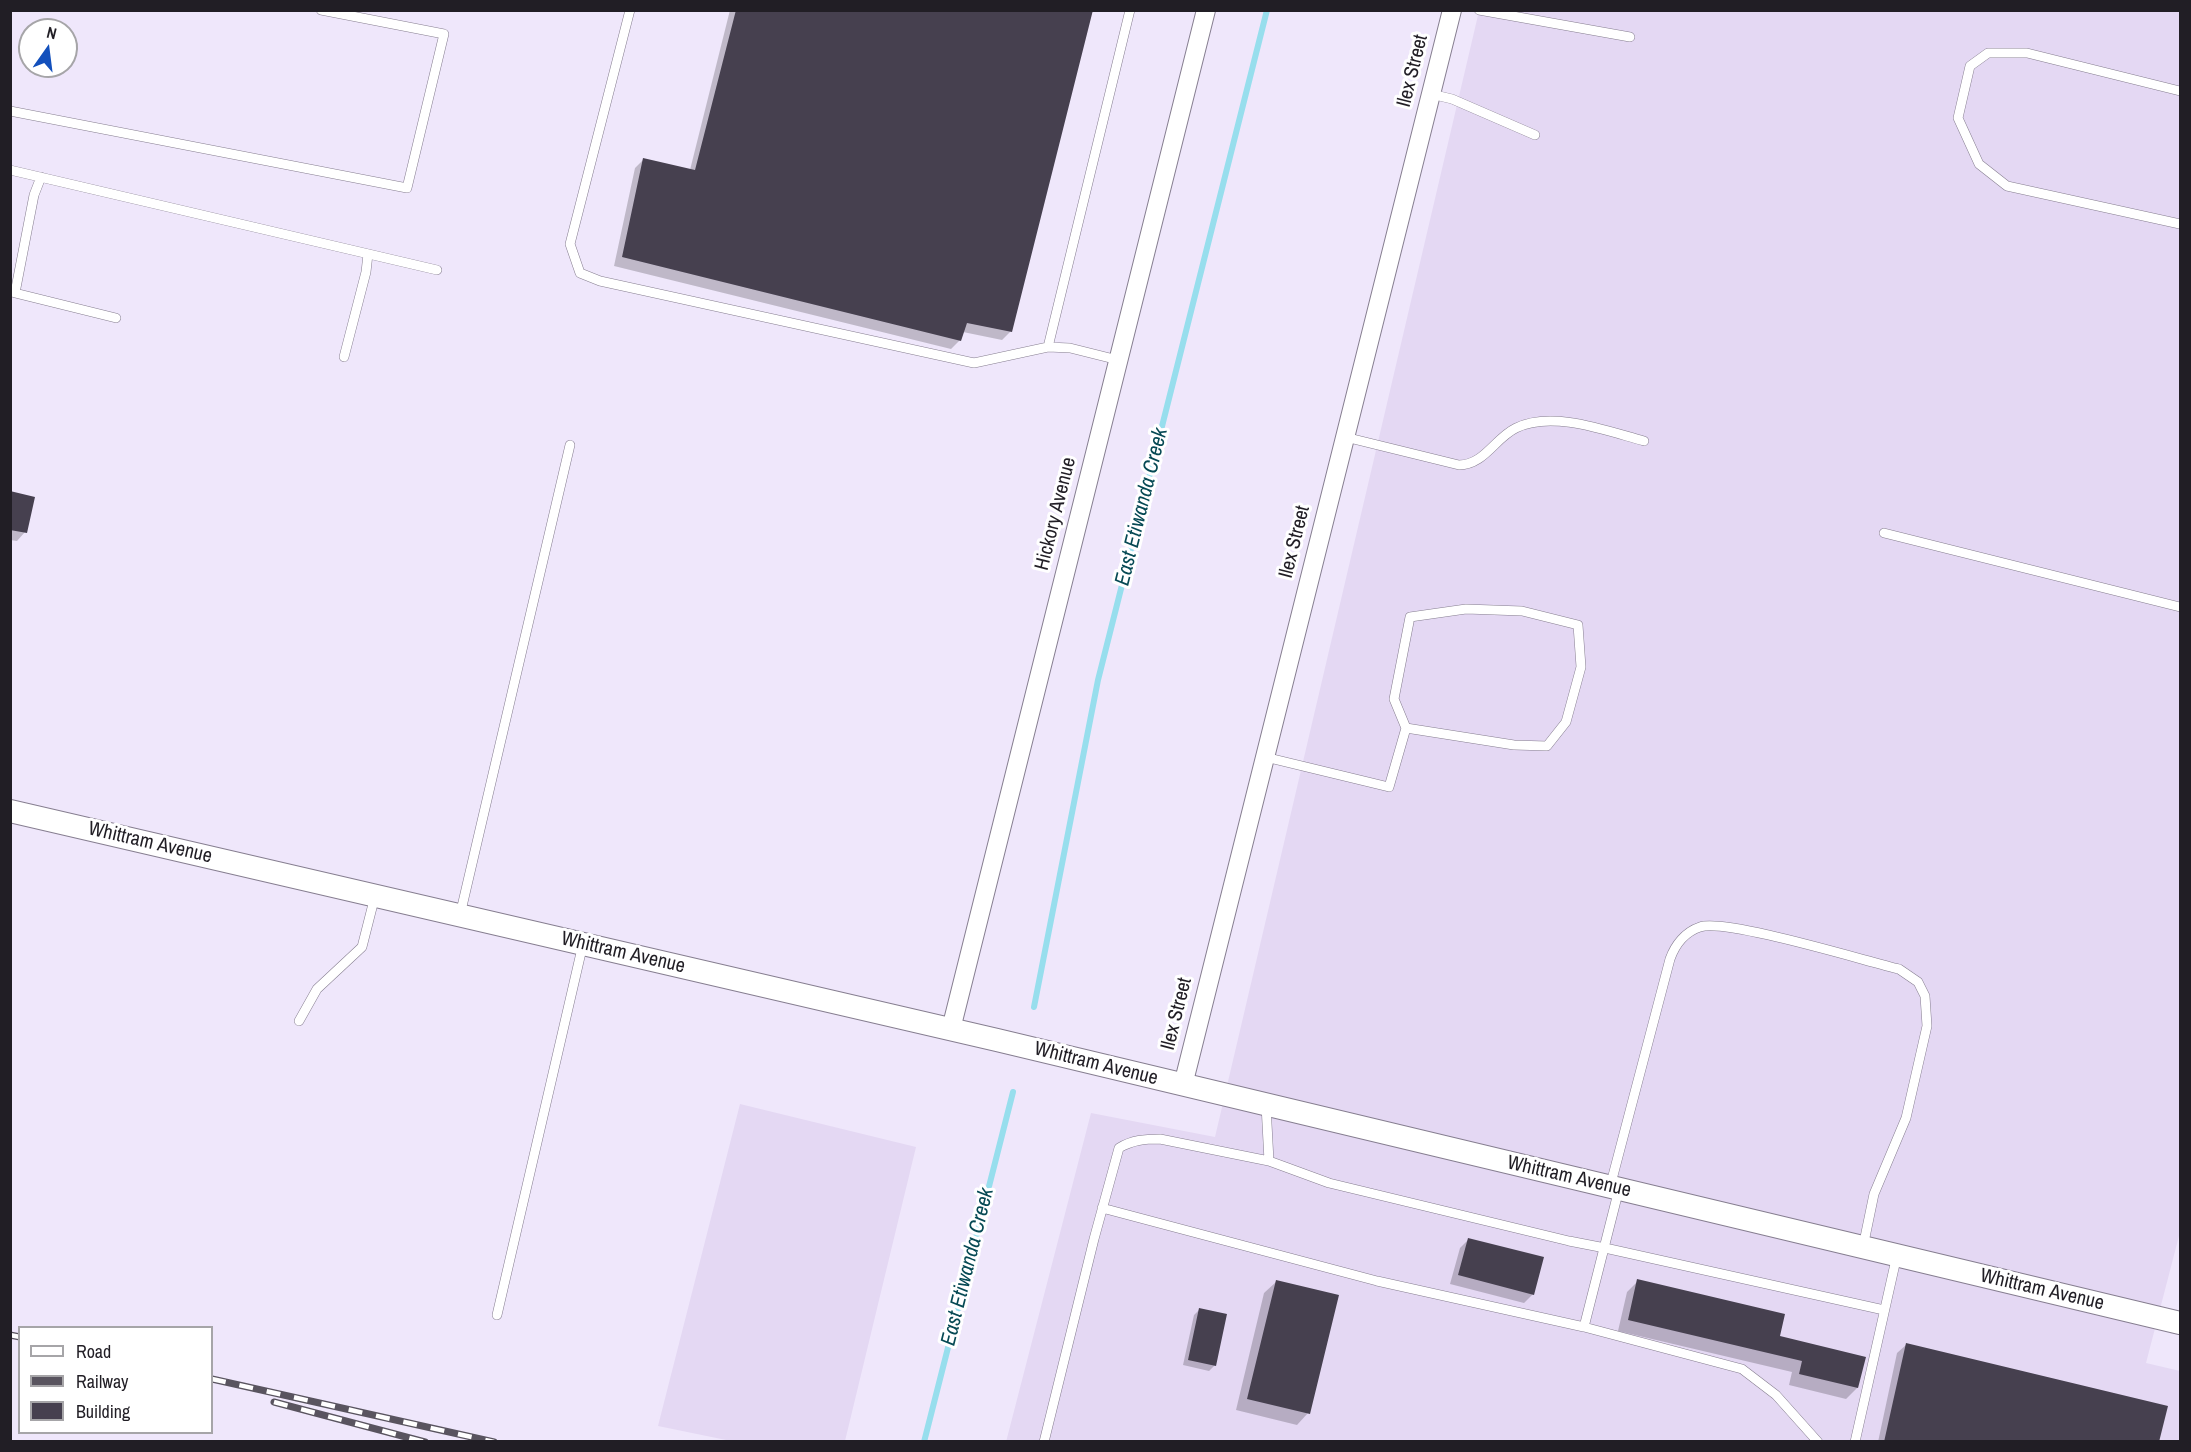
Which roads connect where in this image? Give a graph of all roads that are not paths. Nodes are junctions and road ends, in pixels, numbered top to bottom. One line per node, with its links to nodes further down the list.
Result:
1 (321, 10): 10 (lane)
2 (630, 10): 19 (lane)
3 (1130, 10): 19 (lane)
4 (1206, 10): 21 (street, Hickory Avenue)
5 (1452, 10): 9 (street, Ilex Street)
6 (1479, 10): 7 (lane)
7 (1630, 37)
8 (2181, 91): 14 (lane)
9 (1431, 94): 11 (lane); 22 (street, Ilex Street)
10 (10, 111)
11 (1535, 135)
12 (10, 170): 13 (lane)
13 (41, 177): 15 (lane); 17 (lane)
14 (2181, 224)
15 (368, 254): 16 (lane); 20 (lane)
16 (437, 270)
17 (13, 292): 18 (lane)
18 (116, 318)
19 (1048, 347): 21 (lane)
20 (344, 357)
21 (1118, 360): 34 (street, Hickory Avenue)
22 (1345, 437): 23 (lane); 28 (street, Ilex Street)
23 (1644, 441)
24 (570, 445): 31 (lane)
25 (1884, 533): 26 (lane)
26 (2181, 607)
27 (1406, 728): 27 (lane); 28 (lane)
28 (1264, 757): 35 (street, Ilex Street)
29 (10, 811): 30 (street, Whittram Avenue)
30 (375, 896): 31 (street, Whittram Avenue); 33 (lane)
31 (460, 915): 32 (street, Whittram Avenue)
32 (583, 944): 34 (street, Whittram Avenue); 44 (lane)
33 (299, 1021)
34 (951, 1029): 35 (street, Whittram Avenue)
35 (1183, 1085): 36 (street, Whittram Avenue)
36 (1266, 1105): 37 (lane); 38 (street, Whittram Avenue)
37 (1269, 1161): 39 (lane); 41 (lane)
38 (1615, 1188): 40 (street, Whittram Avenue); 40 (lane); 41 (lane)
39 (1102, 1208): 46 (lane); 47 (lane)
40 (1863, 1247): 42 (street, Whittram Avenue)
41 (1605, 1248): 43 (lane); 46 (lane)
42 (1897, 1255): 43 (lane); 45 (street, Whittram Avenue)
43 (1884, 1310): 49 (lane)
44 (497, 1315)
45 (2181, 1323)
46 (1584, 1327): 48 (lane)
47 (1044, 1442)
48 (1818, 1442)
49 (1855, 1442)

